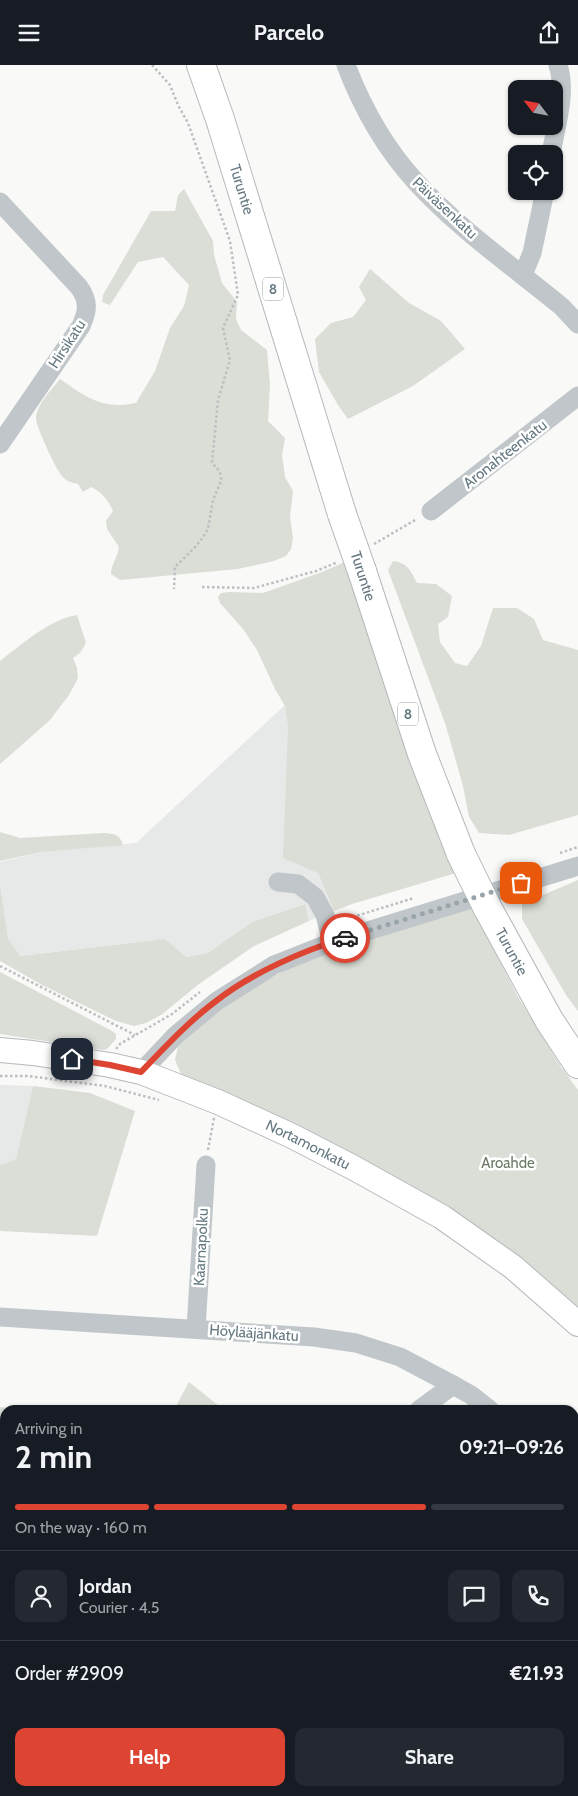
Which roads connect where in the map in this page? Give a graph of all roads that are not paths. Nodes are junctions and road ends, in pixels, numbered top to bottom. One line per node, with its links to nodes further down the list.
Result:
1 (201, 65): 16 (highway, Turuntie / 8, bridge)
2 (346, 65): 7 (street, Päiväsenkatu)
3 (558, 65): 4 (street)
4 (553, 145)
5 (542, 200): 7 (street)
6 (0, 202): 10 (street, Hirsikatu)
7 (523, 275): 8 (street, Päiväsenkatu)
8 (578, 324)
9 (578, 396): 11 (street, Aronahteenkatu)
10 (0, 444)
11 (432, 511)
12 (578, 866): 14 (street)
13 (278, 882): 14 (street)
14 (332, 942): 17 (street)
15 (0, 1050): 17 (main road, Nortamonkatu)
16 (578, 1065)
17 (141, 1072): 20 (main road, Nortamonkatu)
18 (206, 1165): 21 (street, Kaarnapolku)
19 (0, 1317): 21 (street, Höylääjänkatu)
20 (578, 1324)
21 (196, 1329): 22 (street, Höylääjänkatu)
22 (453, 1385): 23 (street); 24 (street, Höylääjänkatu)
23 (426, 1405)
24 (484, 1405)

